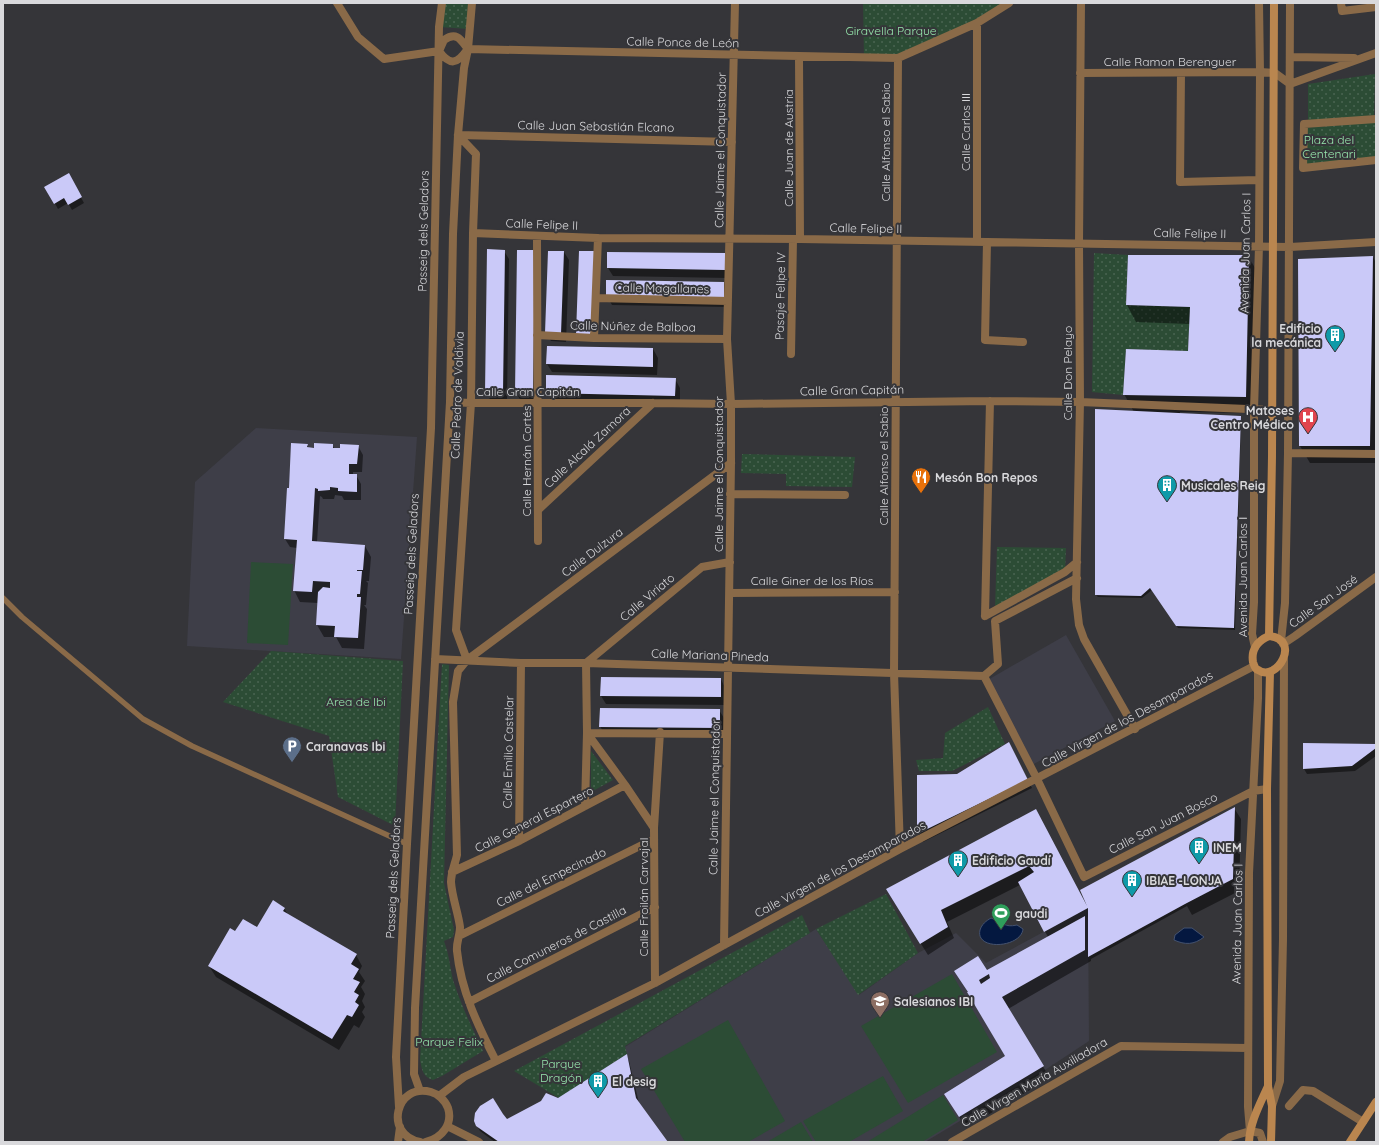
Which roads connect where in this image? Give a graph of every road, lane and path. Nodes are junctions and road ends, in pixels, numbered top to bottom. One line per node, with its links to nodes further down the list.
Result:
1 (337, 3): 14 (street)
2 (442, 3): 14 (street, Passeig dels Geladors)
3 (472, 3): 13 (street)
4 (735, 3): 16 (street, Calle Jaime el Conquistador)
5 (1009, 3): 12 (street)
6 (1081, 3): 22 (street, Calle Don Pelayo)
7 (1259, 3): 21 (street, Avenida Juan Carlos I)
8 (1274, 3): 24 (main road)
9 (1290, 3): 18 (street)
10 (1341, 3): 11 (street)
11 (1376, 7)
12 (977, 23): 19 (street); 37 (street, Calle Carlos III)
13 (468, 49): 14 (street); 14 (street); 16 (street, Calle Ponce de León); 27 (street)
14 (439, 51): 100 (street, Passeig dels Geladors)
15 (1376, 53): 20 (street)
16 (735, 55): 17 (street, Calle Ponce de León); 28 (street, Calle Jaime el Conquistador)
17 (799, 57): 19 (street, Calle Ponce de León); 35 (street, Calle Juan de Austria)
18 (1291, 57): 20 (street); 25 (street)
19 (898, 58): 36 (street, Calle Alfonso el Sabio)
20 (1358, 58): 25 (street)
21 (1260, 72): 23 (street, Calle Ramon Berenguer); 24 (street, Calle Ramon Berenguer); 30 (street, Avenida Juan Carlos I)
22 (1080, 73): 23 (street, Calle Ramon Berenguer); 40 (street, Calle Don Pelayo)
23 (1181, 73): 30 (street)
24 (1275, 73): 25 (street); 42 (main road)
25 (1290, 84): 43 (street)
26 (1376, 120): 29 (street)
27 (458, 135): 28 (street, Calle Juan Sebastián Elcano); 31 (street, Calle Pedro de Valdivia); 52 (street)
28 (732, 142): 34 (street, Calle Jaime el Conquistador)
29 (1376, 160)
30 (1258, 180): 41 (street, Avenida Juan Carlos I)
31 (473, 233): 32 (street, Calle Felipe II); 57 (street, Calle Pedro de Valdivia)
32 (537, 237): 33 (street, Calle Felipe II); 46 (street, Calle Hernán Cortés)
33 (598, 238): 34 (street, Calle Felipe II); 44 (street)
34 (730, 239): 35 (street, Calle Felipe II); 45 (street, Calle Jaime el Conquistador)
35 (796, 239): 36 (street, Calle Felipe II); 50 (street, Pasaje Felipe IV)
36 (896, 241): 37 (street, Calle Felipe II); 53 (street, Calle Alfonso el Sabio)
37 (977, 242): 38 (street, Calle Felipe II)
38 (987, 242): 40 (street, Calle Felipe II); 49 (street)
39 (1376, 242): 43 (street, Calle Felipe II)
40 (1079, 243): 41 (street, Calle Felipe II); 54 (street, Calle Don Pelayo)
41 (1259, 246): 42 (street, Calle Felipe II); 59 (street, Avenida Juan Carlos I)
42 (1274, 247): 43 (street, Calle Felipe II); 60 (main road)
43 (1290, 247): 61 (street)
44 (596, 298): 45 (street, Calle Magallanes); 47 (street)
45 (728, 301): 48 (street, Calle Jaime el Conquistador)
46 (537, 335): 47 (street, Calle Núñez de Balboa); 55 (street, Calle Hernán Cortés)
47 (594, 338): 48 (street, Calle Núñez de Balboa)
48 (727, 339): 58 (street, Calle Jaime el Conquistador)
49 (1023, 342)
50 (792, 354)
51 (990, 401): 53 (street, Calle Gran Capitán); 54 (street, Calle Gran Capitán); 69 (street)
52 (450, 402): 57 (street, Calle Gran Capitán); 78 (street)
53 (896, 402): 58 (street, Calle Gran Capitán); 72 (street, Calle Alfonso el Sabio)
54 (1080, 402): 59 (street, Calle Gran Capitán); 69 (street, Calle Don Pelayo)
55 (538, 403): 56 (street, Calle Gran Capitán); 57 (street, Calle Gran Capitán); 66 (street, Calle Hernán Cortés)
56 (653, 403): 58 (street, Calle Gran Capitán); 66 (street, Calle Alcalá Zamora)
57 (471, 404): 80 (street, Calle Pedro de Valdivia)
58 (731, 404): 63 (street, Calle Jaime el Conquistador)
59 (1254, 410): 60 (street, Calle Gran Capitán); 77 (street, Avenida Juan Carlos I)
60 (1271, 410): 75 (main road)
61 (1288, 453): 62 (street); 76 (street)
62 (1376, 454)
63 (731, 463): 64 (street, Calle Jaime el Conquistador); 80 (street, Calle Dulzura)
64 (730, 494): 65 (street); 68 (street, Calle Jaime el Conquistador)
65 (844, 495)
66 (538, 510): 67 (street, Calle Hernán Cortés)
67 (538, 541)
68 (730, 562): 73 (street, Calle Jaime el Conquistador); 82 (street, Calle Viriato)
69 (1077, 562): 71 (street, Calle Don Pelayo)
70 (1376, 577): 76 (street, Calle San José)
71 (1077, 578): 87 (street); 88 (street, Calle Don Pelayo)
72 (895, 592): 73 (street, Calle Giner de los Ríos); 86 (street, Calle Alfonso el Sabio)
73 (730, 593): 83 (street, Calle Jaime el Conquistador)
74 (3, 598): 100 (lane)
75 (1269, 636): 76 (main road); 77 (main road)
76 (1282, 642): 79 (main road)
77 (1255, 647): 84 (main road)
78 (435, 659): 80 (street, Calle Mariana Pineda); 111 (street)
79 (1284, 659): 85 (main road); 114 (street)
80 (467, 660): 81 (street, Calle Mariana Pineda); 102 (street)
81 (521, 663): 82 (street, Calle Mariana Pineda); 99 (street, Calle Emilio Castelar)
82 (586, 664): 83 (street, Calle Mariana Pineda); 90 (street)
83 (728, 668): 86 (street, Calle Mariana Pineda); 91 (street, Calle Jaime el Conquistador)
84 (1256, 668): 85 (main road); 88 (street, Calle Virgen de los Desamparados); 95 (street, Avenida Juan Carlos I)
85 (1270, 672): 94 (main road)
86 (894, 674): 87 (street, Calle Mariana Pineda); 101 (street, Calle Alfonso el Sabio)
87 (984, 676): 92 (street)
88 (1135, 728): 92 (street, Calle Virgen de los Desamparados)
89 (660, 732): 90 (street); 91 (street); 97 (street)
90 (587, 733): 93 (street, Calle Froilán Carvajal); 96 (street)
91 (727, 734): 105 (street, Calle Jaime el Conquistador)
92 (1037, 779): 95 (street, Calle San Juan Bosco); 101 (street, Calle Virgen de los Desamparados)
93 (625, 785): 96 (street, Calle General Espartero); 97 (street, Calle Froilán Carvajal)
94 (1267, 789): 95 (street, Calle San Juan Bosco); 110 (main road)
95 (1253, 791): 108 (street, Avenida Juan Carlos I)
96 (585, 806): 99 (street, Calle General Espartero)
97 (654, 828): 98 (street, Calle Froilán Carvajal)
98 (654, 839): 103 (street, Calle Froilán Carvajal); 104 (street, Calle del Empecinado)
99 (519, 840): 102 (street, Calle General Espartero)
100 (407, 844): 116 (street, Passeig dels Geladors)
101 (900, 849): 105 (street, Calle Virgen de los Desamparados)
102 (452, 872): 104 (street)
103 (654, 907): 106 (street, Calle Froilán Carvajal); 107 (street, Calle Comuneros de Castilla)
104 (459, 936): 107 (street)
105 (724, 945): 106 (street, Calle Virgen de los Desamparados)
106 (655, 984): 109 (street, Calle Virgen de los Desamparados)
107 (468, 1002): 109 (street)
108 (1248, 1048): 120 (street, Avenida Juan Carlos I); 125 (street, Calle Virgen María Auxiliadora)
109 (496, 1061): 112 (street, Calle Virgen de los Desamparados)
110 (1268, 1086): 114 (main road); 120 (main road)
111 (420, 1091): 112 (street); 116 (street)
112 (439, 1096): 118 (street)
113 (1376, 1102): 117 (main road)
114 (1272, 1106): 129 (main road)
115 (1289, 1106): 117 (street)
116 (399, 1107): 119 (street, Passeig dels Geladors)
117 (1363, 1122): 130 (main road)
118 (447, 1126): 123 (street); 124 (street)
119 (400, 1127): 121 (street, Passeig dels Geladors); 122 (street)
120 (1250, 1131): 126 (street); 127 (main road); 128 (street)
121 (398, 1142)
122 (420, 1142)
123 (426, 1142)
124 (479, 1142)
125 (952, 1142)
126 (1223, 1142)
127 (1249, 1142)
128 (1263, 1142)
129 (1271, 1142)
130 (1350, 1142)

